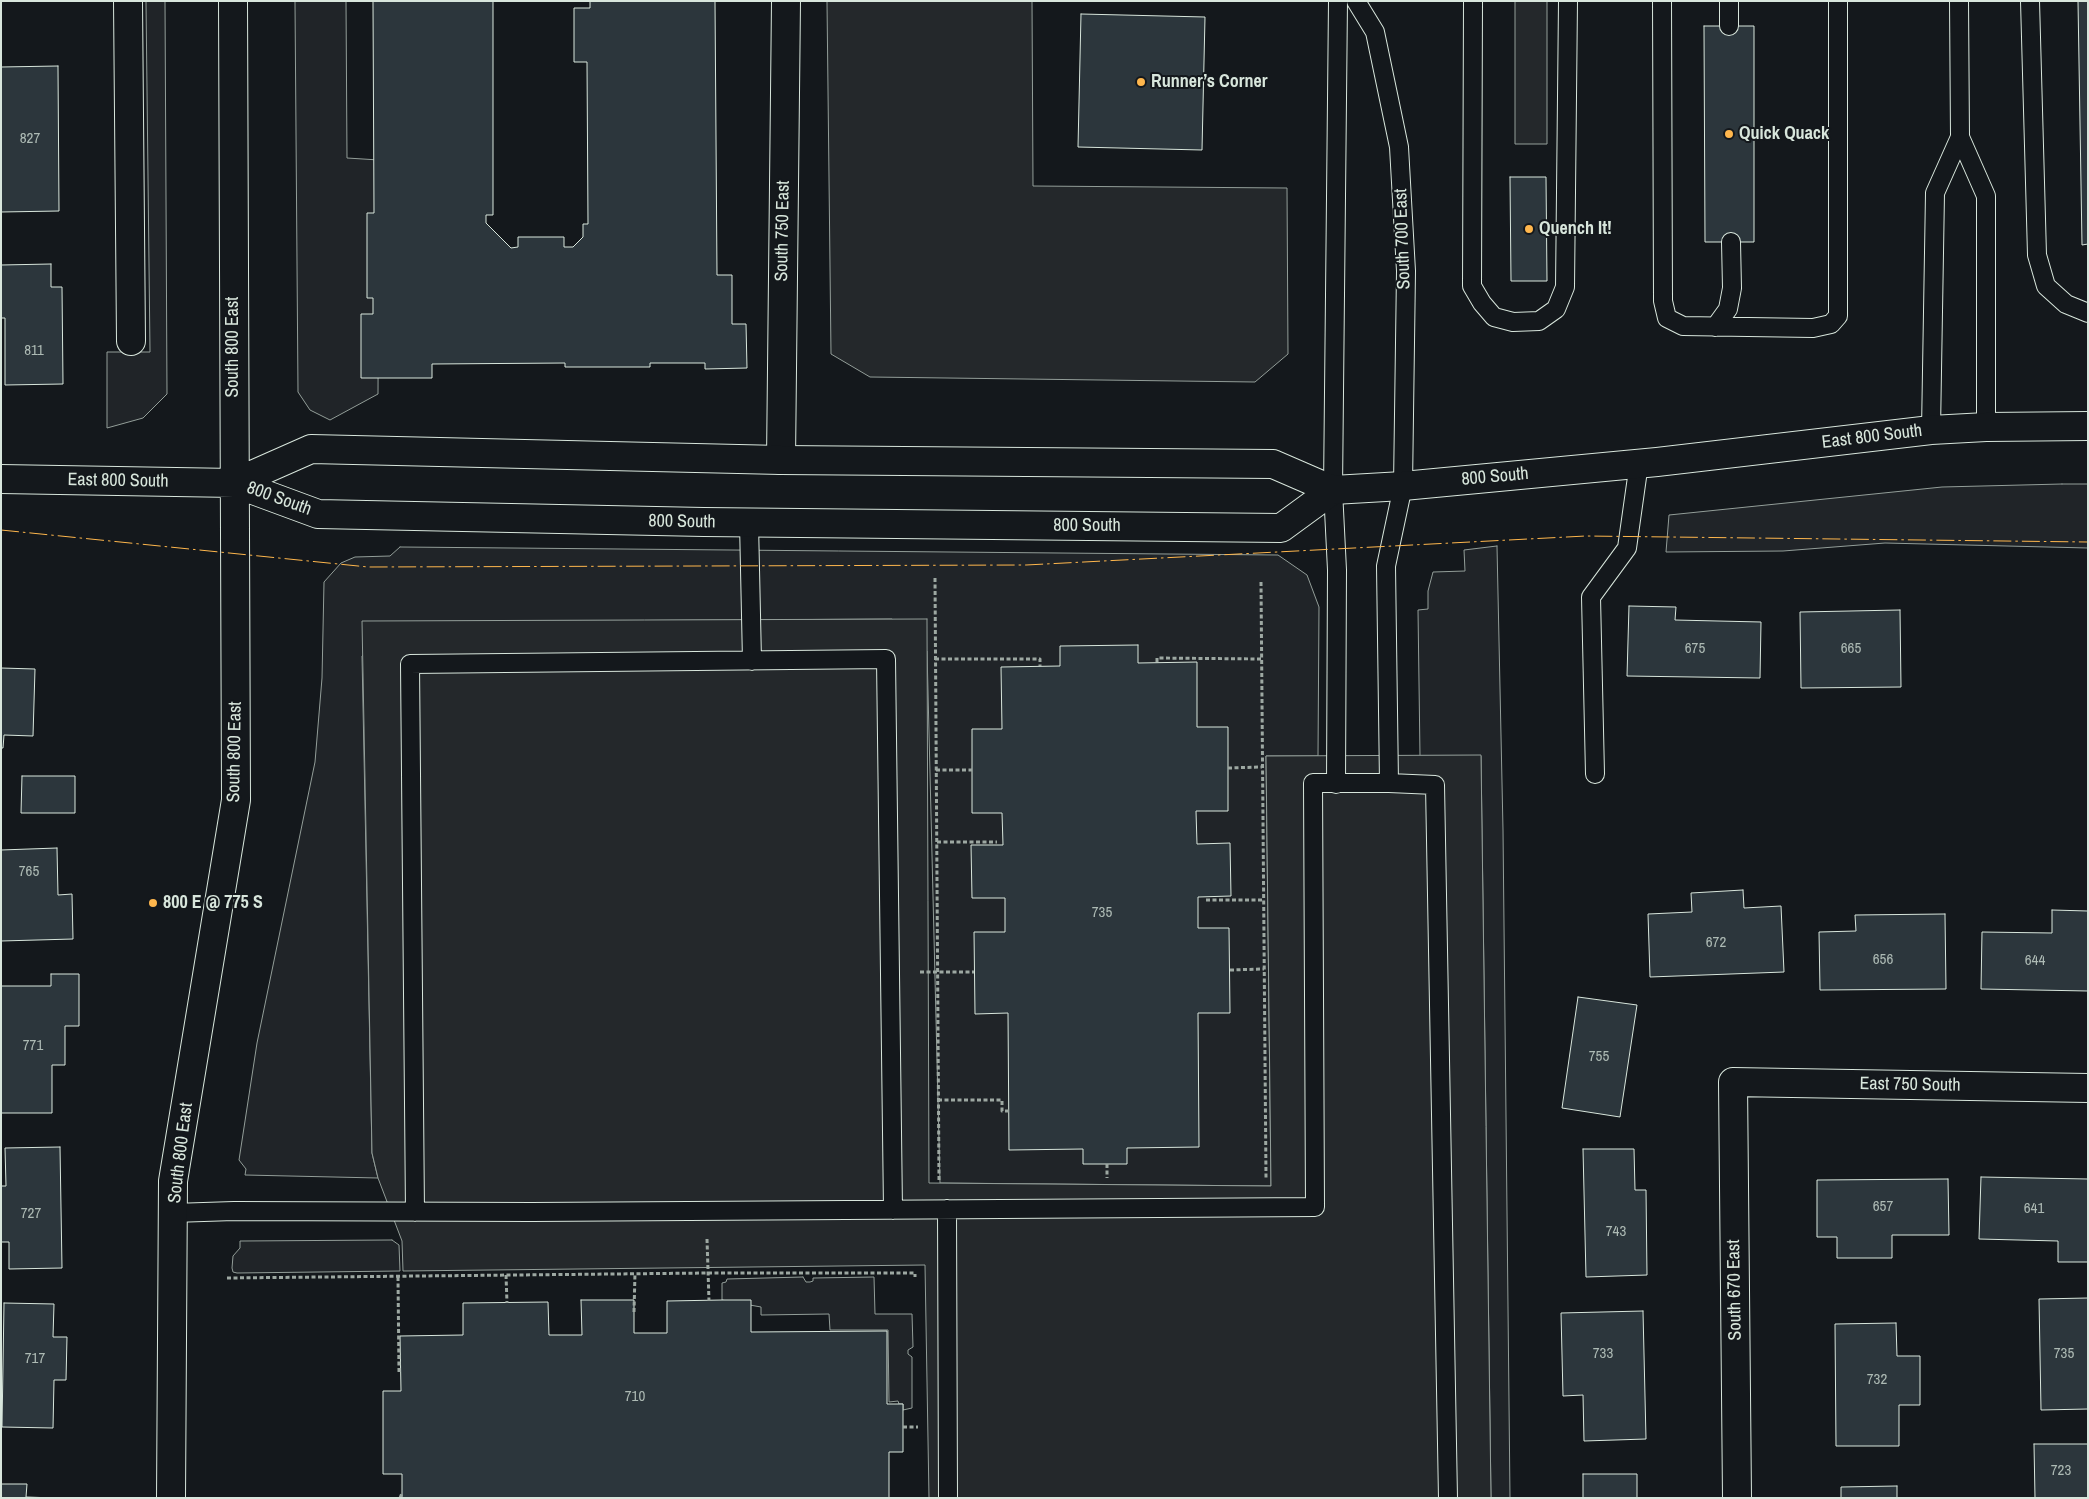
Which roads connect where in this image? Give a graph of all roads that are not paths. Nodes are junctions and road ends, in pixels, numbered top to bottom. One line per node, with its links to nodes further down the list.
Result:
1 (128, 1): 18 (main road)
2 (233, 1): 25 (main road, South 800 East)
3 (786, 1): 22 (main road, South 750 East)
4 (1338, 1): 27 (lane)
5 (1356, 1): 26 (lane, South 700 East)
6 (1473, 1): 7 (lane)
7 (1568, 1)
8 (1662, 1): 17 (lane)
9 (1729, 1): 13 (lane)
10 (1838, 1): 17 (lane)
11 (1958, 1): 14 (lane)
12 (2030, 1): 16 (lane)
13 (1729, 26)
14 (1960, 137): 20 (lane); 21 (lane)
15 (1731, 242): 17 (lane)
16 (2088, 313)
17 (1715, 327)
18 (131, 341)
19 (2088, 426): 20 (main road, East 800 South)
20 (1986, 427): 21 (main road, East 800 South)
21 (1931, 430): 23 (main road, East 800 South)
22 (781, 460): 25 (main road, 800 South); 27 (main road, 800 South)
23 (1648, 463): 26 (main road, 800 South); 30 (lane)
24 (1, 479): 25 (main road, East 800 South)
25 (234, 483): 28 (main road, 800 South); 38 (main road, South 800 East)
26 (1403, 486): 27 (main road, 800 South); 31 (lane, South 700 East)
27 (1333, 490): 28 (main road, 800 South); 32 (lane)
28 (749, 523): 29 (lane)
29 (752, 661): 36 (lane); 37 (lane)
30 (1595, 774)
31 (1389, 783): 32 (lane); 41 (lane)
32 (1336, 784): 35 (lane)
33 (1733, 1082): 34 (main road, East 750 South); 42 (main road, South 670 East)
34 (2088, 1088)
35 (947, 1209): 36 (lane); 40 (lane)
36 (893, 1210): 37 (lane)
37 (415, 1212): 38 (lane)
38 (173, 1213): 39 (main road, South 800 East)
39 (171, 1498)
40 (948, 1498)
41 (1448, 1498)
42 (1737, 1498)

